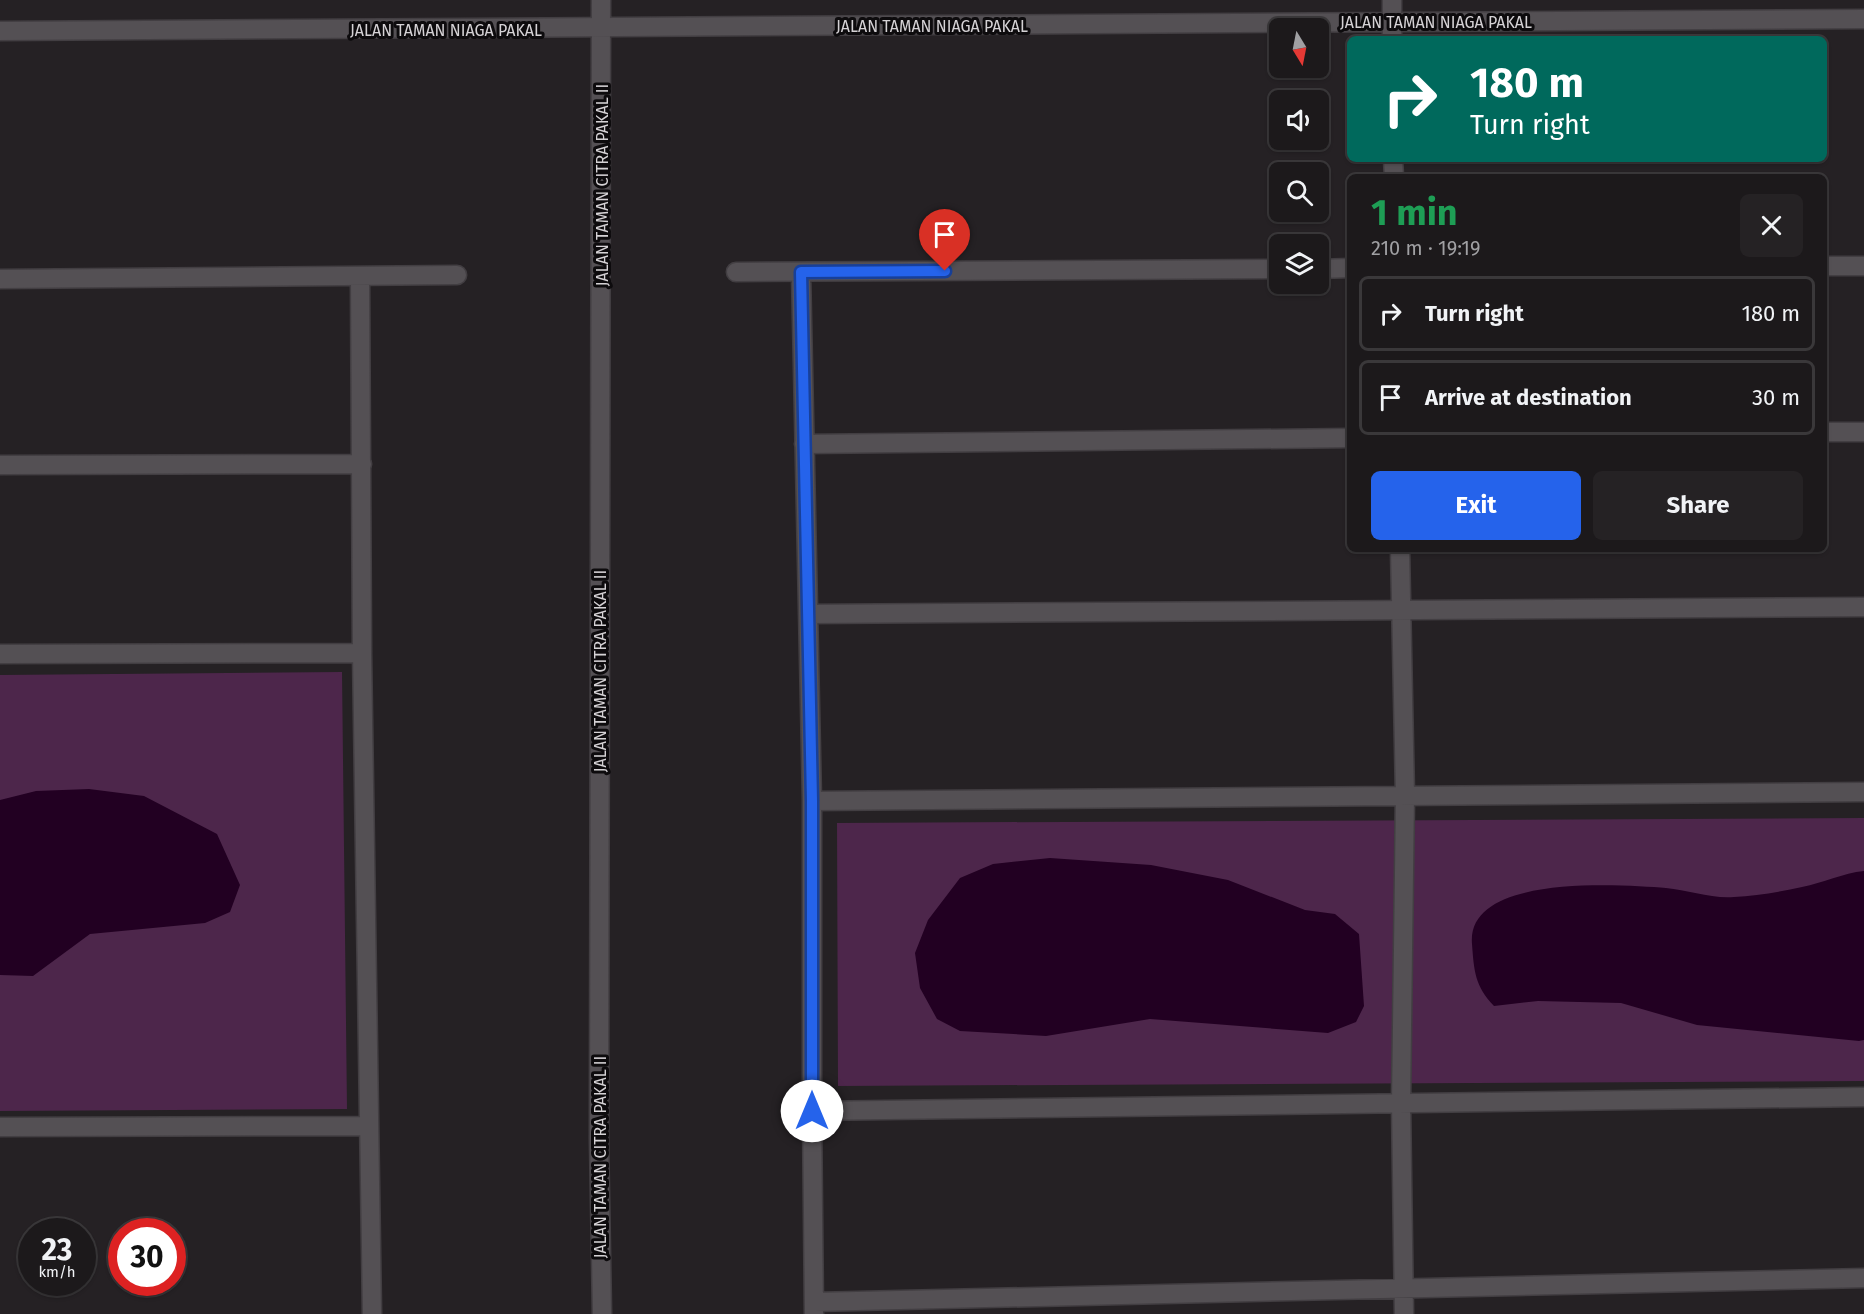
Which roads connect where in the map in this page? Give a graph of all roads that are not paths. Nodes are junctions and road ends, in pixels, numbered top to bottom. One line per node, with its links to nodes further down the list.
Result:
1 (601, 0): 4 (street, JALAN TAMAN CITRA PAKAL II)
2 (1392, 0): 6 (street)
3 (1864, 19): 6 (street, JALAN TAMAN NIAGA PAKAL)
4 (602, 29): 5 (street, JALAN TAMAN NIAGA PAKAL); 6 (street, JALAN TAMAN NIAGA PAKAL); 41 (street, JALAN TAMAN CITRA PAKAL II)
5 (0, 31)
6 (1392, 31)
7 (1827, 266): 8 (street)
8 (1864, 266)
9 (1347, 268): 11 (street)
10 (1269, 269): 13 (street)
11 (1329, 269)
12 (736, 272): 13 (street)
13 (801, 272): 20 (street)
14 (457, 275): 15 (street)
15 (360, 276): 16 (street); 21 (street)
16 (0, 279)
17 (1827, 432): 18 (street)
18 (1864, 432)
19 (1347, 438): 20 (street)
20 (804, 444): 26 (street)
21 (362, 464): 22 (street); 27 (street)
22 (0, 465)
23 (1400, 552): 25 (street)
24 (1864, 607): 25 (street)
25 (1401, 610): 26 (street); 30 (street)
26 (808, 614): 31 (street)
27 (362, 653): 28 (street); 35 (street)
28 (0, 654)
29 (1864, 792): 30 (street)
30 (1405, 796): 31 (street); 33 (street)
31 (812, 801): 34 (street)
32 (1864, 1097): 33 (street)
33 (1401, 1103): 34 (street); 38 (street)
34 (812, 1111): 39 (street)
35 (368, 1126): 36 (street); 40 (street)
36 (0, 1127)
37 (1864, 1278): 38 (street)
38 (1404, 1288): 39 (street); 42 (street)
39 (814, 1308)
40 (372, 1314)
41 (602, 1314)
42 (1404, 1314)

